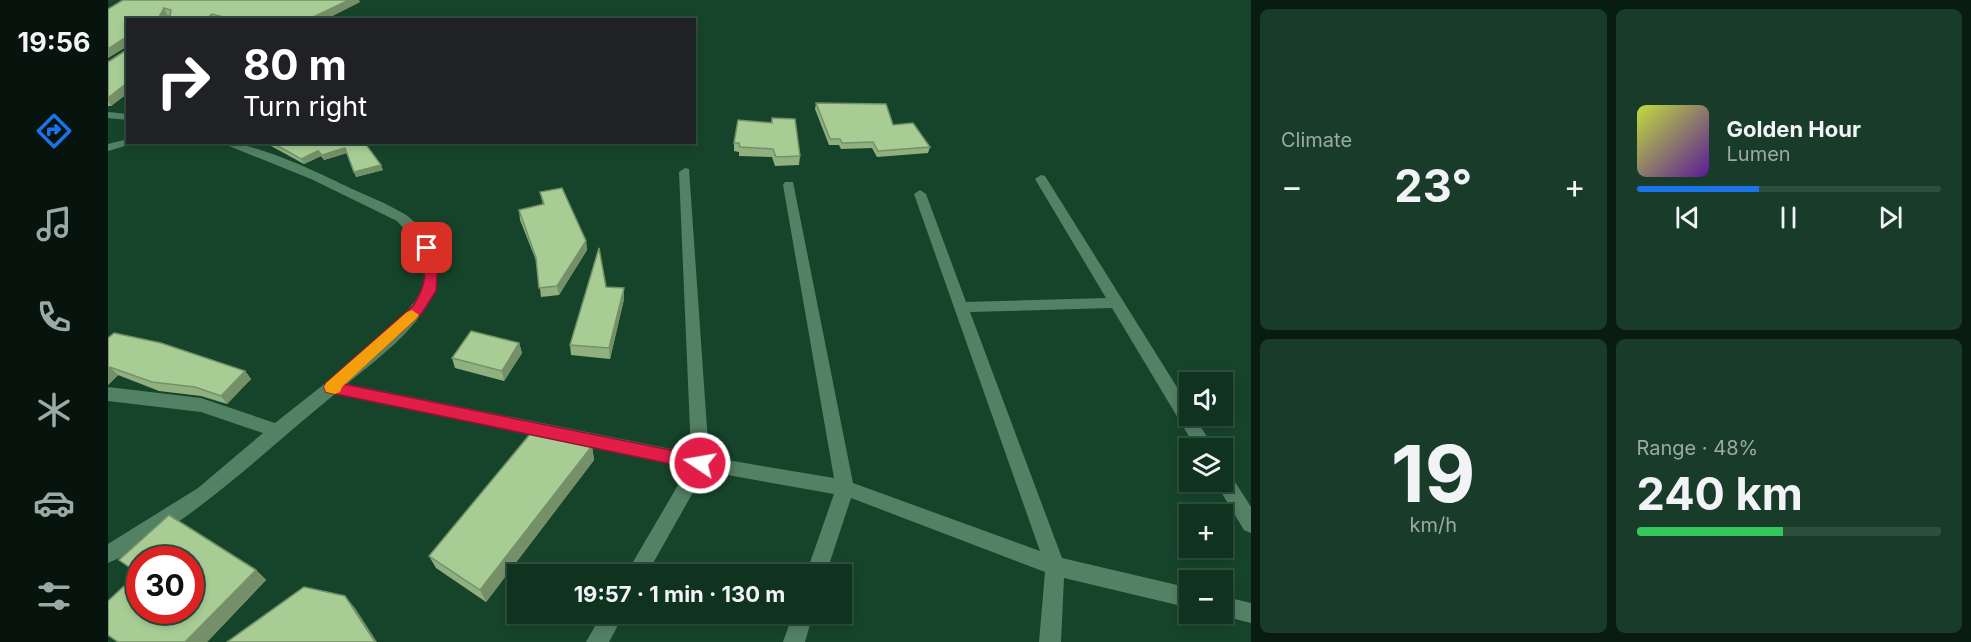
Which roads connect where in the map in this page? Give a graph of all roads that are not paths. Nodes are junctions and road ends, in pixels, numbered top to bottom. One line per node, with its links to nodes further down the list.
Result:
1 (108, 115): 2 (street)
2 (126, 117)
3 (126, 143): 5 (street)
4 (230, 144): 12 (street)
5 (108, 148)
6 (684, 172): 16 (street)
7 (1041, 179): 10 (street)
8 (789, 185): 17 (street)
9 (920, 194): 11 (street)
10 (1118, 303): 11 (street); 15 (street)
11 (960, 307): 23 (street)
12 (331, 387): 14 (street); 16 (street)
13 (108, 394): 14 (street)
14 (278, 431): 20 (street)
15 (1199, 438)
16 (700, 463): 17 (street); 21 (street)
17 (845, 488): 22 (street); 23 (street)
18 (1231, 492): 19 (street)
19 (1251, 524)
20 (108, 554)
21 (642, 564)
22 (819, 564)
23 (1055, 566): 24 (street); 31 (street)
24 (1179, 595)
25 (1233, 609): 26 (street)
26 (1251, 613)
27 (608, 624): 29 (street)
28 (800, 624): 30 (street)
29 (597, 642)
30 (794, 642)
31 (1050, 642)

